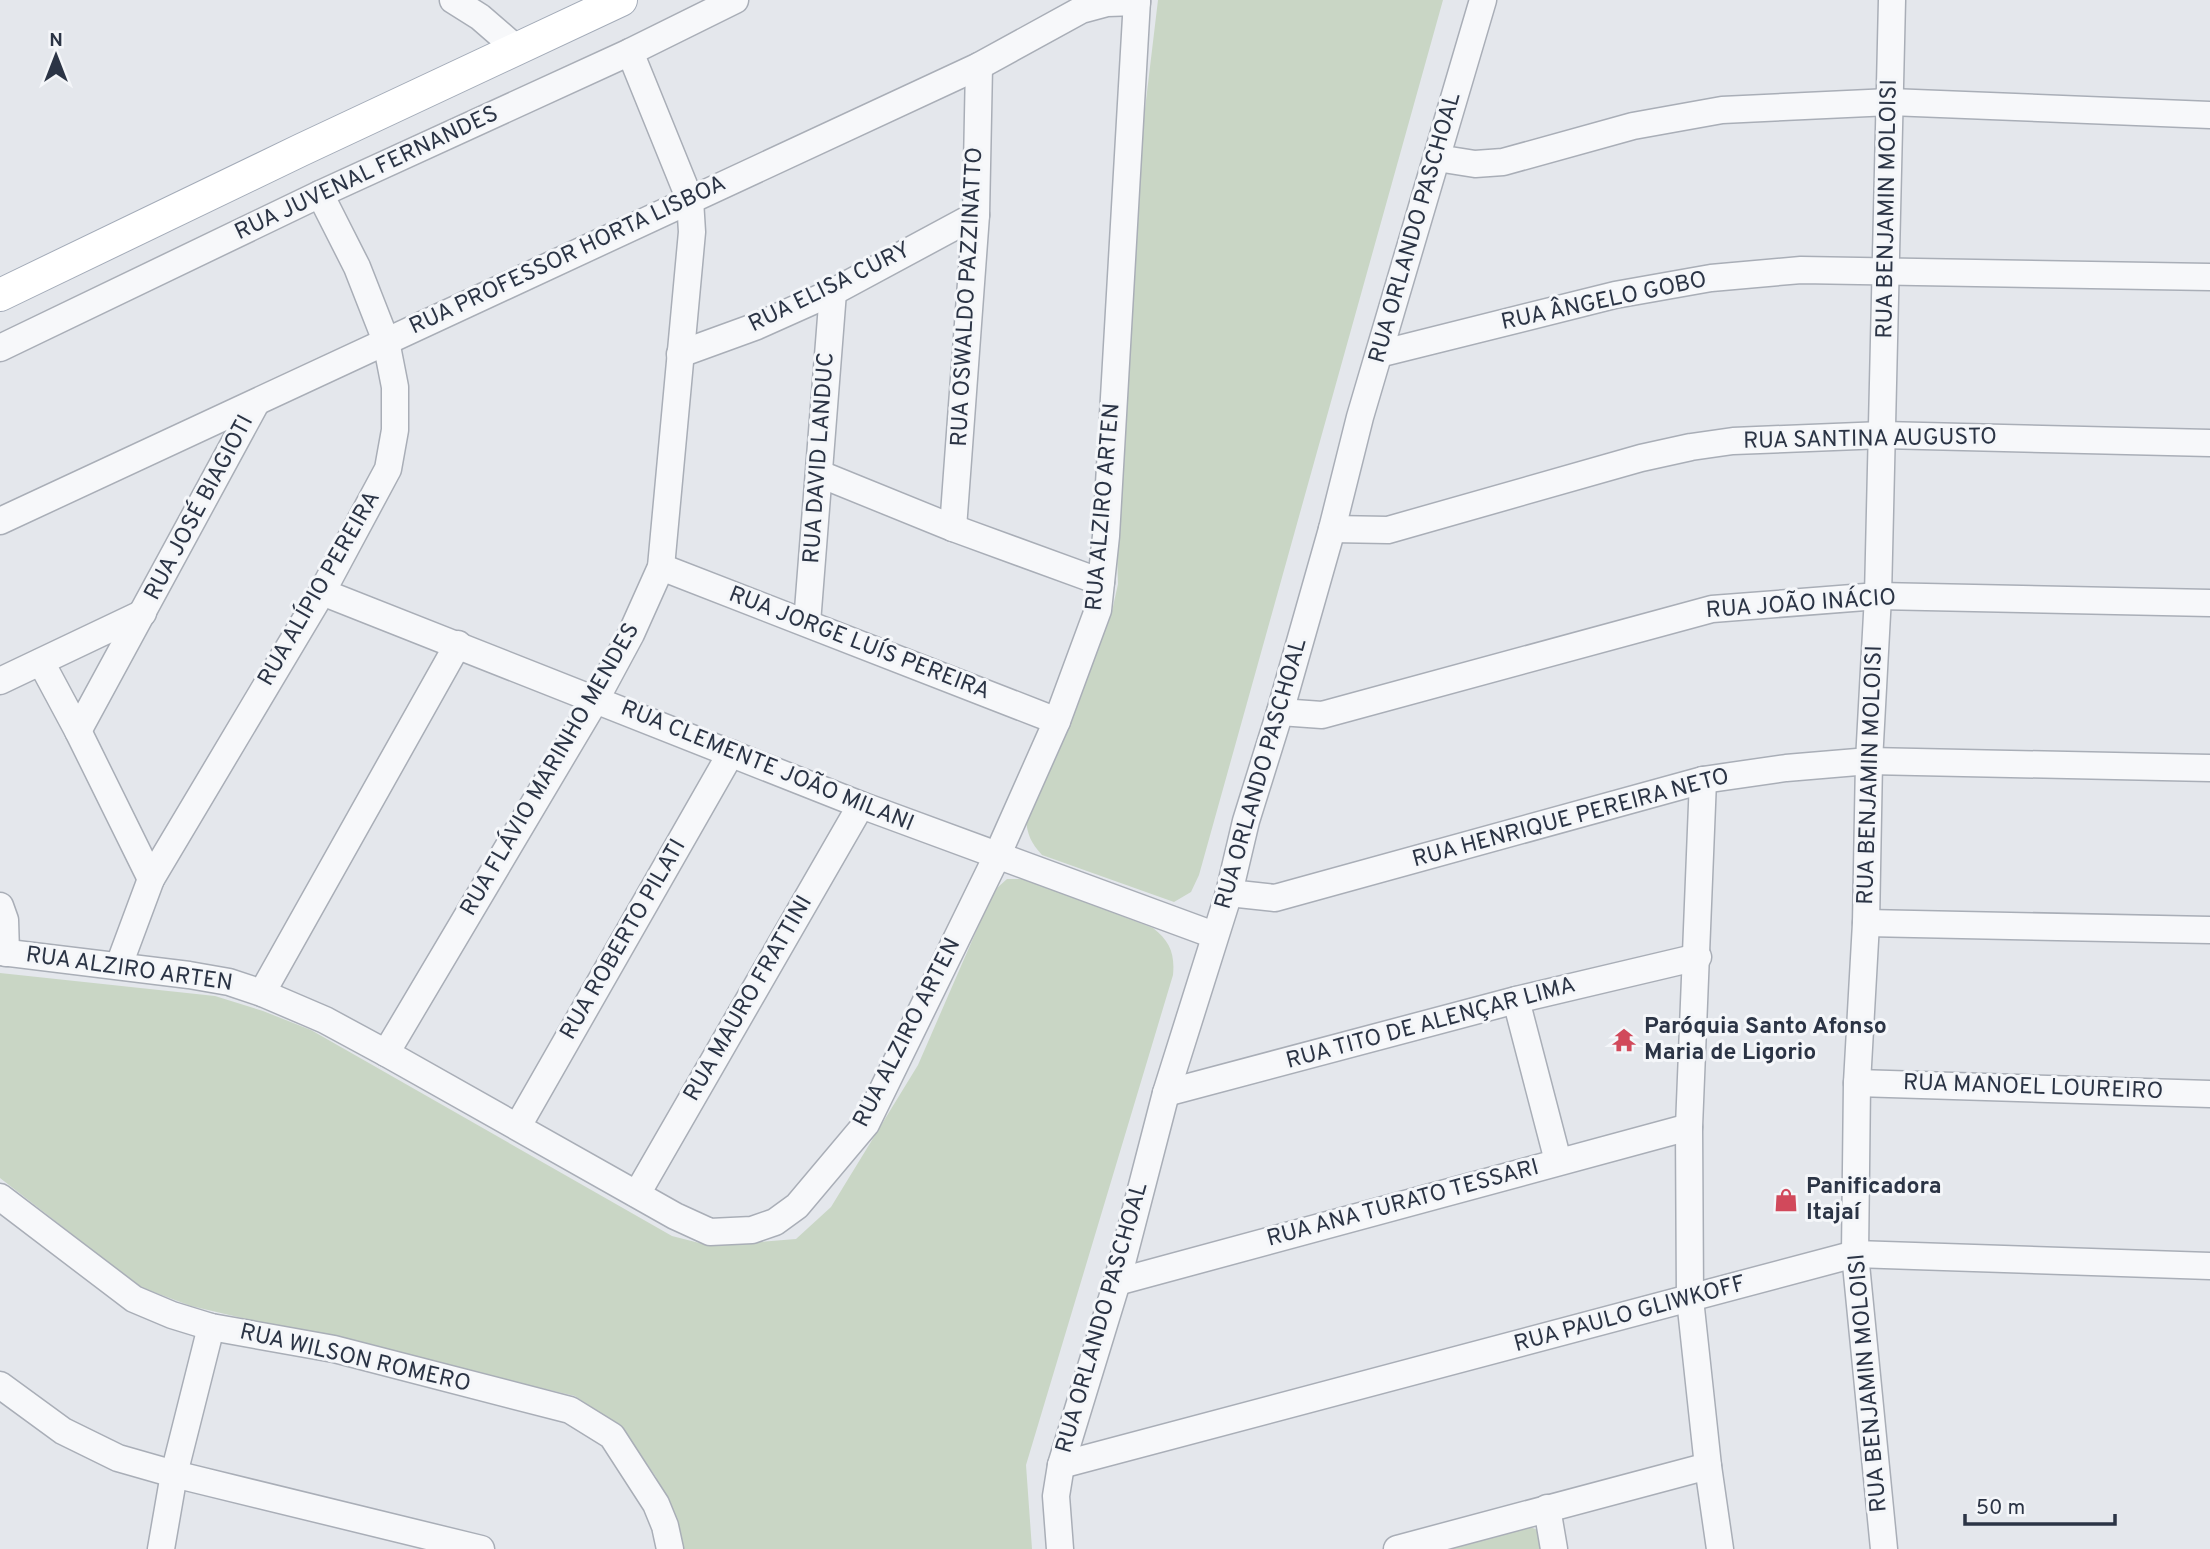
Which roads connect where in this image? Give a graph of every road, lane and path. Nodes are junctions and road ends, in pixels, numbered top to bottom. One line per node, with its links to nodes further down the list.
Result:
1 (621, 0): 7 (main road)
2 (735, 0): 8 (street, RUA JUVENAL FERNANDES)
3 (1483, 0): 12 (street, RUA ORLANDO PASCHOAL)
4 (1892, 0): 10 (street, RUA BENJAMIN MOLOISI)
5 (460, 1): 7 (street)
6 (1137, 1): 9 (street, RUA PROFESSOR HORTA LISBOA); 32 (street, RUA ALZIRO ARTEN)
7 (518, 50): 19 (main road)
8 (629, 52): 13 (street, RUA JUVENAL FERNANDES); 14 (street, RUA FLÁVIO MARINHO MENDES)
9 (979, 66): 14 (street, RUA PROFESSOR HORTA LISBOA); 15 (street, RUA OSWALDO PAZZINATTO)
10 (1890, 102): 11 (street); 12 (street); 16 (street, RUA BENJAMIN MOLOISI)
11 (2210, 115)
12 (1437, 158): 23 (street, RUA ORLANDO PASCHOAL)
13 (320, 194): 20 (street, RUA ALÍPIO PEREIRA); 21 (street, RUA JUVENAL FERNANDES)
14 (690, 200): 20 (street, RUA PROFESSOR HORTA LISBOA); 22 (street, RUA FLÁVIO MARINHO MENDES)
15 (976, 215): 18 (street, RUA ELISA CURY); 29 (street, RUA OSWALDO PAZZINATTO)
16 (1886, 271): 17 (street, RUA ÂNGELO GOBO); 23 (street, RUA ÂNGELO GOBO); 25 (street, RUA BENJAMIN MOLOISI)
17 (2210, 278)
18 (833, 292): 22 (street, RUA ELISA CURY); 27 (street, RUA DAVID LANDUC)
19 (0, 295)
20 (386, 341): 24 (street, RUA PROFESSOR HORTA LISBOA); 33 (street, RUA ALÍPIO PEREIRA)
21 (0, 348)
22 (680, 354): 31 (street, RUA FLÁVIO MARINHO MENDES)
23 (1379, 354): 30 (street, RUA ORLANDO PASCHOAL)
24 (256, 403): 28 (street, RUA PROFESSOR HORTA LISBOA); 36 (street, RUA JOSÉ BIAGIOTI)
25 (1883, 435): 26 (street, RUA SANTINA AUGUSTO); 30 (street, RUA SANTINA AUGUSTO); 34 (street, RUA BENJAMIN MOLOISI)
26 (2210, 443)
27 (820, 474): 29 (street); 37 (street, RUA DAVID LANDUC)
28 (0, 521)
29 (953, 528): 32 (street)
30 (1332, 529): 42 (street, RUA ORLANDO PASCHOAL)
31 (661, 567): 37 (street, RUA JORGE LUÍS PEREIRA); 41 (street, RUA FLÁVIO MARINHO MENDES)
32 (1101, 582): 43 (street, RUA ALZIRO ARTEN)
33 (322, 592): 38 (street, RUA CLEMENTE JOÃO MILANI); 51 (street, RUA ALÍPIO PEREIRA)
34 (1878, 596): 35 (street, RUA JOÃO INÁCIO); 42 (street, RUA JOÃO INÁCIO); 46 (street, RUA BENJAMIN MOLOISI)
35 (2210, 603)
36 (144, 613): 39 (street, RUA JOSÉ BIAGIOTI); 44 (street, RUA JOSÉ BIAGIOTI)
37 (807, 623): 43 (street, RUA JORGE LUÍS PEREIRA)
38 (458, 644): 41 (street, RUA CLEMENTE JOÃO MILANI); 60 (street)
39 (41, 662): 40 (street, RUA JOSÉ BIAGIOTI); 44 (street)
40 (0, 681)
41 (596, 699): 45 (street, RUA CLEMENTE JOÃO MILANI); 62 (street, RUA FLÁVIO MARINHO MENDES)
42 (1280, 712): 52 (street, RUA ORLANDO PASCHOAL)
43 (1057, 721): 50 (street, RUA ALZIRO ARTEN)
44 (78, 731): 51 (street)
45 (731, 752): 49 (street, RUA CLEMENTE JOÃO MILANI); 66 (street, RUA ROBERTO PILATI)
46 (1869, 761): 47 (street, RUA HENRIQUE PEREIRA NETO); 48 (street, RUA HENRIQUE PEREIRA NETO); 54 (street, RUA BENJAMIN MOLOISI)
47 (2210, 768)
48 (1703, 780): 52 (street, RUA HENRIQUE PEREIRA NETO); 58 (street)
49 (861, 805): 50 (street, RUA CLEMENTE JOÃO MILANI); 69 (street, RUA MAURO FRATTINI)
50 (997, 856): 56 (street, RUA CLEMENTE JOÃO MILANI); 69 (street, RUA ALZIRO ARTEN)
51 (151, 879): 59 (street, RUA ALÍPIO PEREIRA)
52 (1229, 894): 56 (street, RUA ORLANDO PASCHOAL)
53 (0, 906): 57 (street)
54 (1866, 923): 55 (street); 63 (street, RUA BENJAMIN MOLOISI)
55 (2210, 930)
56 (1214, 935): 64 (street, RUA ORLANDO PASCHOAL)
57 (3, 953): 59 (street, RUA ALZIRO ARTEN)
58 (1698, 957): 61 (street, RUA TITO DE ALENÇAR LIMA); 67 (street)
59 (119, 965): 60 (street, RUA ALZIRO ARTEN)
60 (262, 993): 62 (street, RUA ALZIRO ARTEN)
61 (1516, 1000): 64 (street, RUA TITO DE ALENÇAR LIMA); 68 (street)
62 (386, 1052): 66 (street, RUA ALZIRO ARTEN)
63 (1857, 1083): 65 (street, RUA MANOEL LOUREIRO); 71 (street, RUA BENJAMIN MOLOISI)
64 (1166, 1093): 73 (street, RUA ORLANDO PASCHOAL)
65 (2210, 1094)
66 (518, 1126): 69 (street, RUA ALZIRO ARTEN)
67 (1689, 1127): 68 (street, RUA ANA TURATO TESSARI); 74 (street)
68 (1558, 1161): 73 (street, RUA ANA TURATO TESSARI)
69 (637, 1194)
70 (0, 1197): 75 (street, RUA WILSON ROMERO)
71 (1855, 1254): 72 (street, RUA PAULO GLIWKOFF); 74 (street, RUA PAULO GLIWKOFF); 88 (street, RUA BENJAMIN MOLOISI)
72 (2210, 1266)
73 (1117, 1282): 77 (street, RUA ORLANDO PASCHOAL)
74 (1690, 1299): 77 (street, RUA PAULO GLIWKOFF); 78 (street)
75 (211, 1327): 79 (street); 84 (street, RUA WILSON ROMERO)
76 (0, 1385): 79 (street)
77 (1061, 1465): 85 (street, RUA ORLANDO PASCHOAL)
78 (1708, 1466): 80 (street); 87 (street)
79 (174, 1474): 82 (street); 83 (street)
80 (1547, 1508): 81 (street); 86 (street)
81 (1410, 1547)
82 (160, 1549)
83 (481, 1549)
84 (670, 1549)
85 (1060, 1549)
86 (1554, 1549)
87 (1720, 1549)
88 (1884, 1549)

